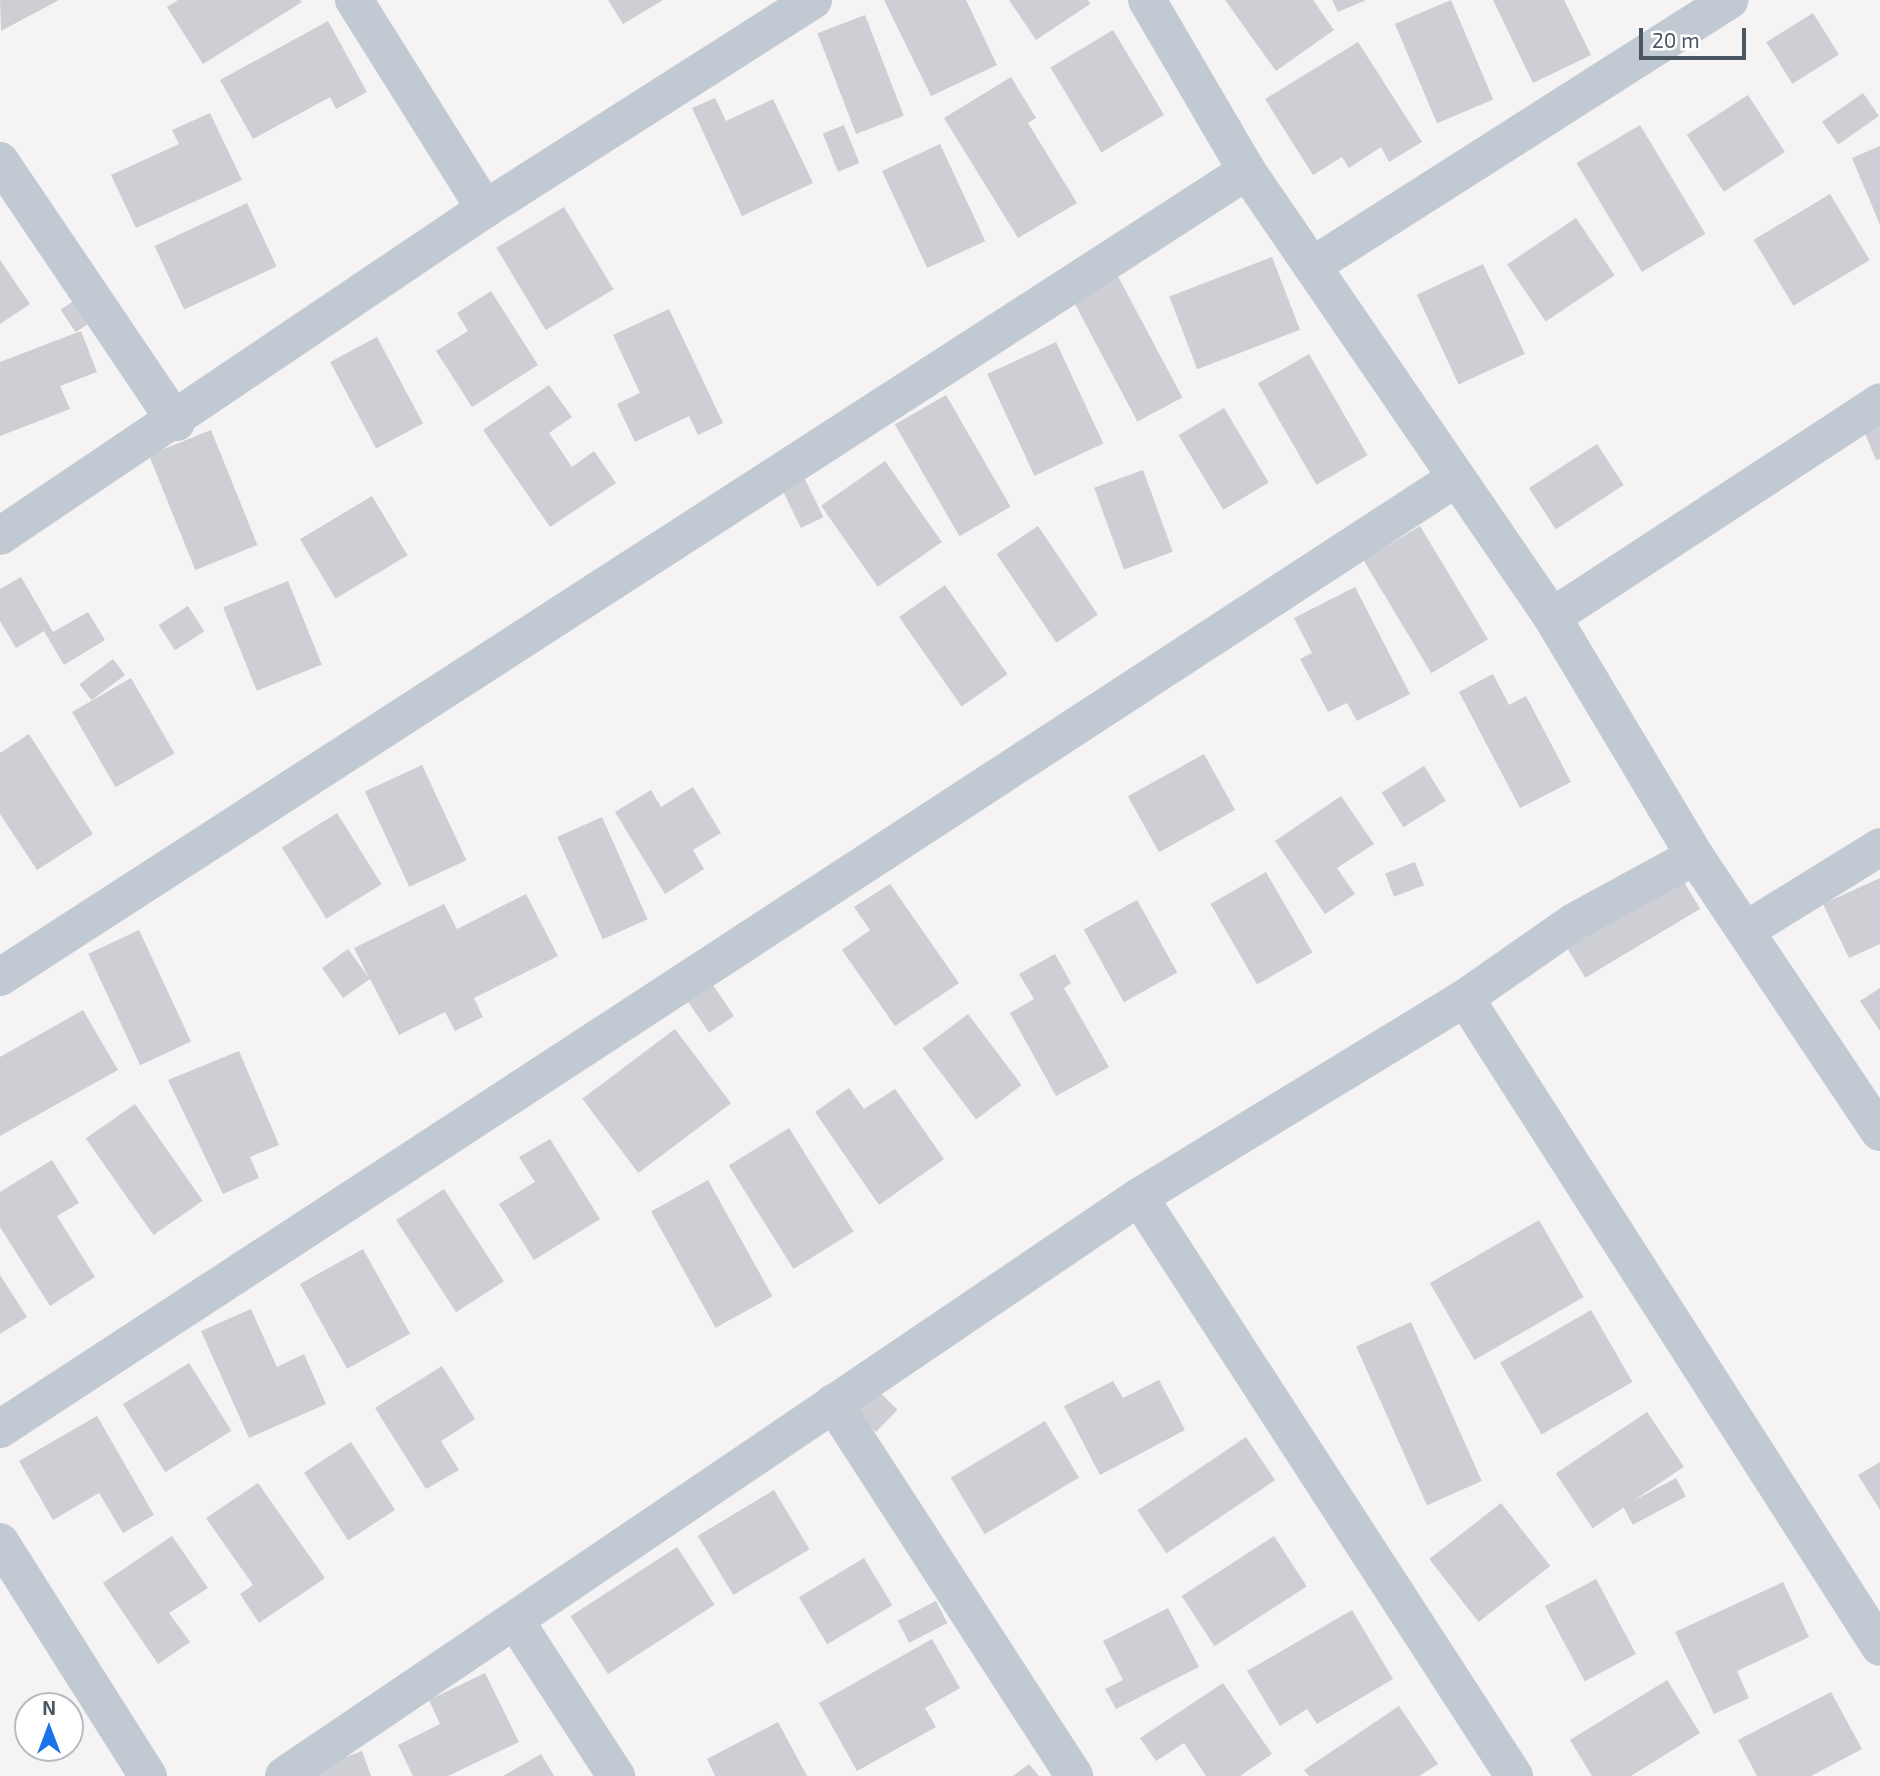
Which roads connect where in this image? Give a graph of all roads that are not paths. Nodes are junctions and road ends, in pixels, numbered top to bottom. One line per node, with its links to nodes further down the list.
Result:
1 (354, 0): 7 (street)
2 (813, 0): 7 (street)
3 (1147, 0): 6 (street)
4 (1730, 0): 8 (street)
5 (0, 161): 10 (street)
6 (1247, 171): 8 (street); 17 (street)
7 (485, 209): 10 (street)
8 (1312, 266): 11 (street)
9 (1880, 401): 13 (street)
10 (176, 422): 12 (street)
11 (1456, 478): 13 (street); 22 (street)
12 (0, 536)
13 (1552, 617): 15 (street)
14 (1880, 847): 16 (street)
15 (1695, 856): 16 (street); 18 (street)
16 (1748, 929): 19 (street)
17 (0, 977)
18 (1465, 998): 20 (street); 25 (street)
19 (1880, 1132)
20 (1139, 1197): 21 (street); 30 (street)
21 (833, 1403): 24 (street); 29 (street)
22 (0, 1429)
23 (0, 1542): 26 (street)
24 (516, 1622): 27 (street); 28 (street)
25 (1880, 1647)
26 (148, 1776)
27 (284, 1776)
28 (616, 1776)
29 (1074, 1776)
30 (1514, 1776)

